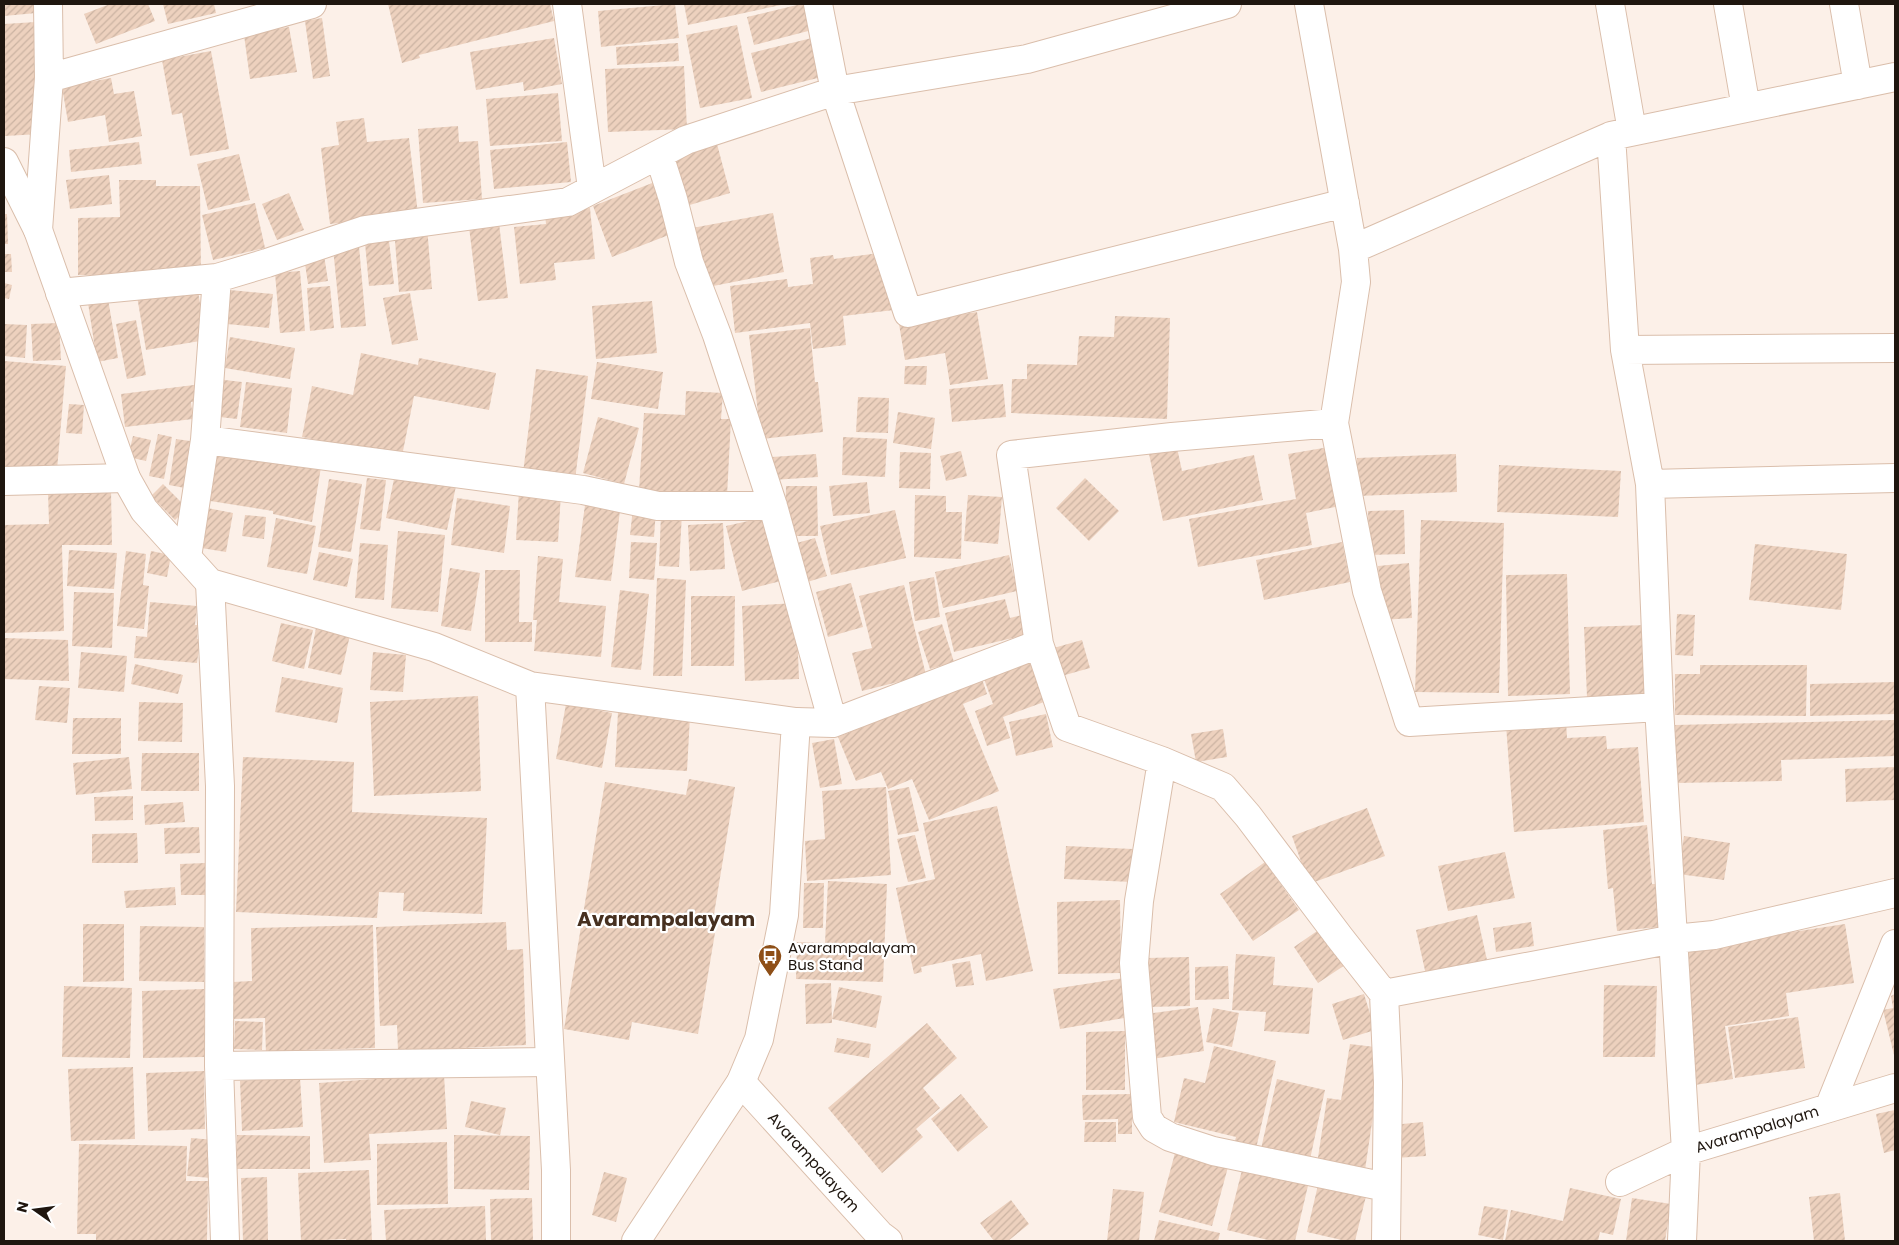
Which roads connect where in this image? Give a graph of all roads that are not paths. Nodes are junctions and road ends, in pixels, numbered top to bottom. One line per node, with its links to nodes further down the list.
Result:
1 (48, 4): 11 (street)
2 (312, 4): 11 (street)
3 (567, 4): 18 (street)
4 (818, 4): 13 (street)
5 (1227, 4): 13 (street)
6 (1309, 4): 19 (street)
7 (1610, 4): 15 (street)
8 (1728, 4): 14 (street)
9 (1844, 4): 12 (street)
10 (1895, 77): 12 (street)
11 (50, 78): 20 (street)
12 (1858, 85): 14 (street)
13 (835, 91): 16 (street); 19 (street)
14 (1746, 108): 15 (street)
15 (1621, 133): 21 (street); 25 (street)
16 (659, 155): 18 (street); 32 (street)
17 (4, 162): 20 (street)
18 (592, 188): 22 (street)
19 (1345, 203): 21 (street)
20 (38, 230): 23 (street)
21 (1353, 249): 26 (street)
22 (217, 278): 23 (street); 27 (street)
23 (60, 293): 28 (street)
24 (1895, 348): 25 (street)
25 (1625, 350): 31 (street)
26 (1334, 424): 35 (street); 37 (street)
27 (205, 440): 32 (street); 33 (street)
28 (126, 478): 30 (street); 33 (street)
29 (1895, 478): 31 (street)
30 (4, 481)
31 (1650, 484): 37 (street)
32 (773, 506): 39 (street)
33 (187, 557): 34 (street)
34 (210, 583): 36 (street); 46 (street)
35 (1039, 644): 39 (street); 40 (street)
36 (530, 686): 38 (street); 45 (street)
37 (1659, 707): 42 (street)
38 (796, 722): 39 (street); 47 (street)
39 (833, 722)
40 (1162, 761): 44 (street); 52 (street)
41 (1895, 893): 42 (street)
42 (1674, 940): 44 (street); 50 (street)
43 (1895, 944): 49 (street, Avarampalayam)
44 (1384, 994): 52 (street)
45 (549, 1062): 46 (street); 54 (street)
46 (219, 1066): 53 (street)
47 (741, 1082): 55 (street); 56 (street, Avarampalayam)
48 (1895, 1088): 49 (street, Avarampalayam)
49 (1829, 1108): 50 (street, Avarampalayam)
50 (1686, 1151): 51 (street); 58 (street, Avarampalayam)
51 (1620, 1182)
52 (1386, 1188): 57 (street)
53 (225, 1241)
54 (556, 1241)
55 (636, 1241)
56 (888, 1241)
57 (1386, 1241)
58 (1682, 1241)

